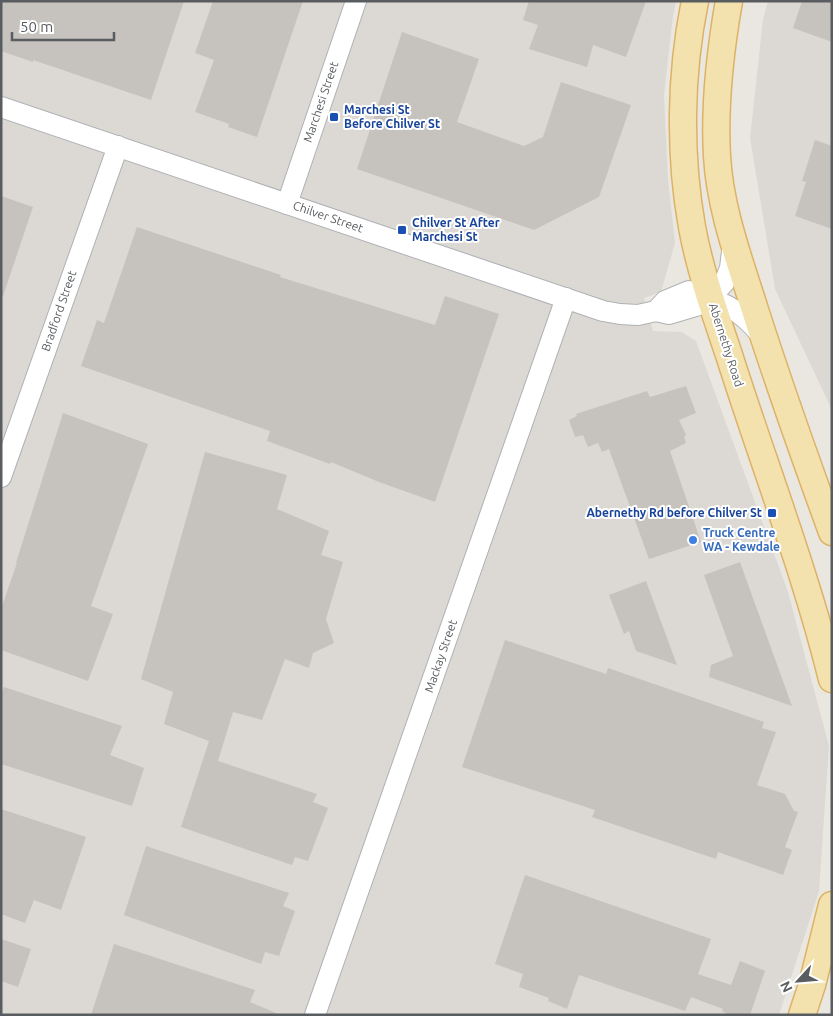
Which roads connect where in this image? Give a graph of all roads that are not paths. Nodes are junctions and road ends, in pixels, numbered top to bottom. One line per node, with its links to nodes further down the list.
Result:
1 (356, 1): 6 (street, Marchesi Street)
2 (695, 1): 9 (main road, Abernethy Road)
3 (729, 1): 7 (main road)
4 (1, 107): 5 (street, Chilver Street)
5 (118, 146): 6 (street, Chilver Street); 13 (street, Bradford Street)
6 (287, 204): 8 (street, Chilver Street)
7 (733, 241): 9 (street); 10 (main road)
8 (566, 298): 9 (street, Chilver Street); 18 (street, Mackay Street)
9 (710, 298): 10 (street, Chilver Street); 12 (main road, Abernethy Road)
10 (765, 340): 11 (main road)
11 (781, 390): 12 (main road); 14 (main road)
12 (757, 441): 15 (main road, Abernethy Road)
13 (1, 477)
14 (832, 532)
15 (832, 679)
16 (832, 905): 17 (main road)
17 (827, 948): 19 (main road)
18 (315, 1015)
19 (802, 1015)

